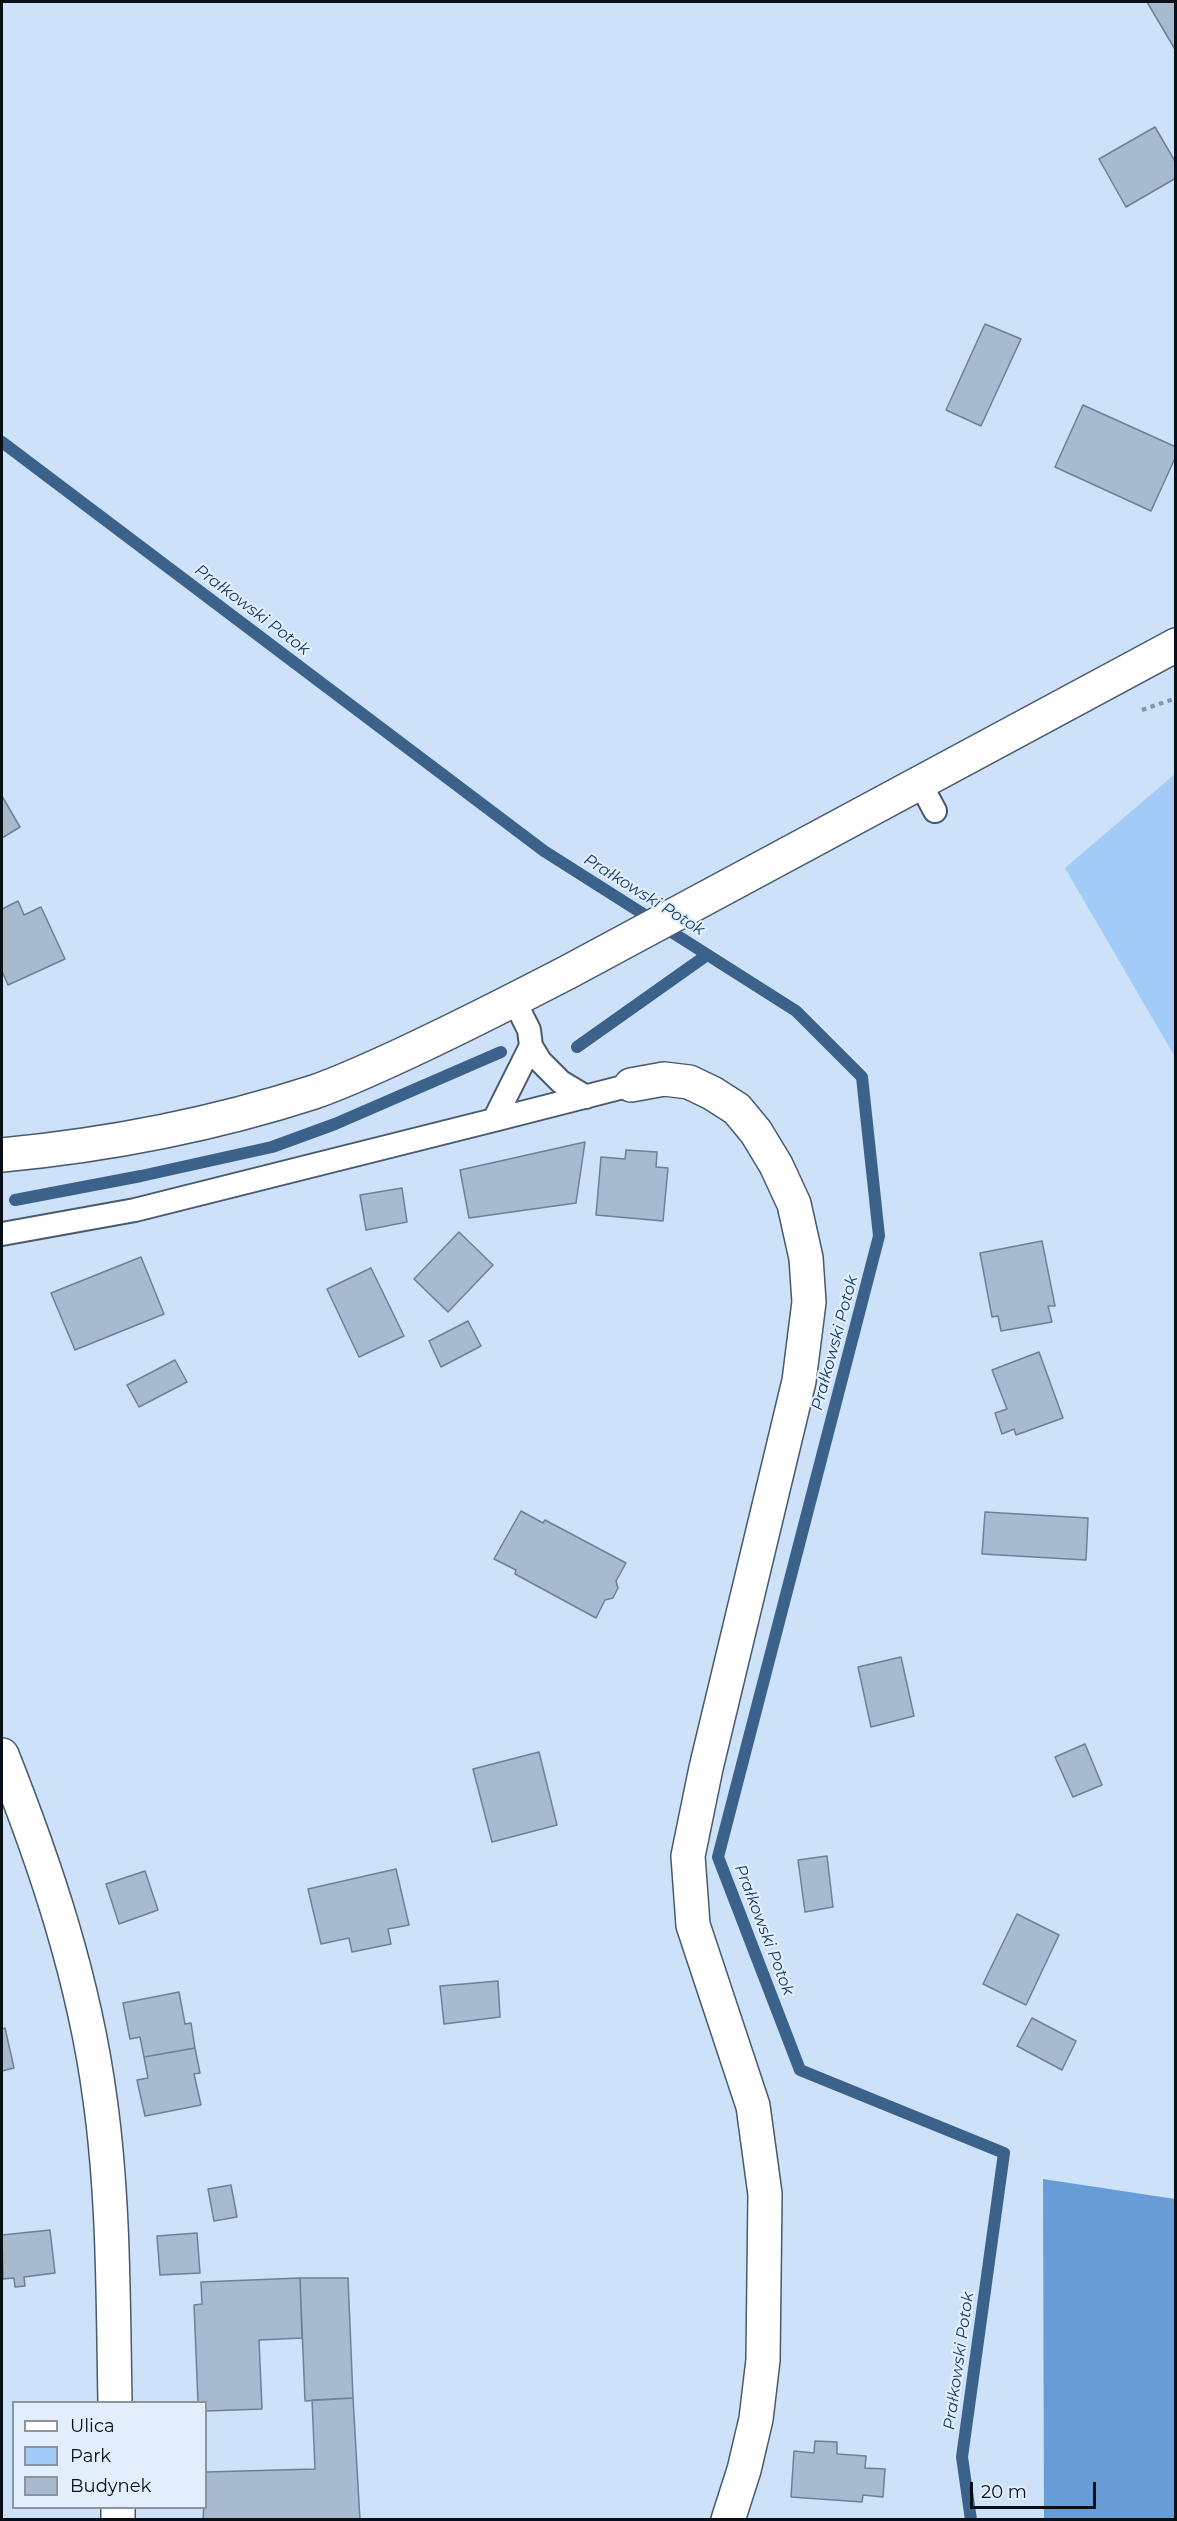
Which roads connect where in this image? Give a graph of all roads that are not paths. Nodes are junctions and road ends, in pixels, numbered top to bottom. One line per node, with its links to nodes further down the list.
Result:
1 (1176, 645): 2 (street)
2 (514, 1000): 3 (lane); 7 (street)
3 (531, 1046): 5 (lane); 6 (lane)
4 (631, 1085): 5 (lane); 11 (street)
5 (586, 1097): 6 (lane)
6 (494, 1119): 8 (lane)
7 (2, 1155)
8 (2, 1234)
9 (2, 1755): 10 (street)
10 (115, 2401)
11 (728, 2520)

